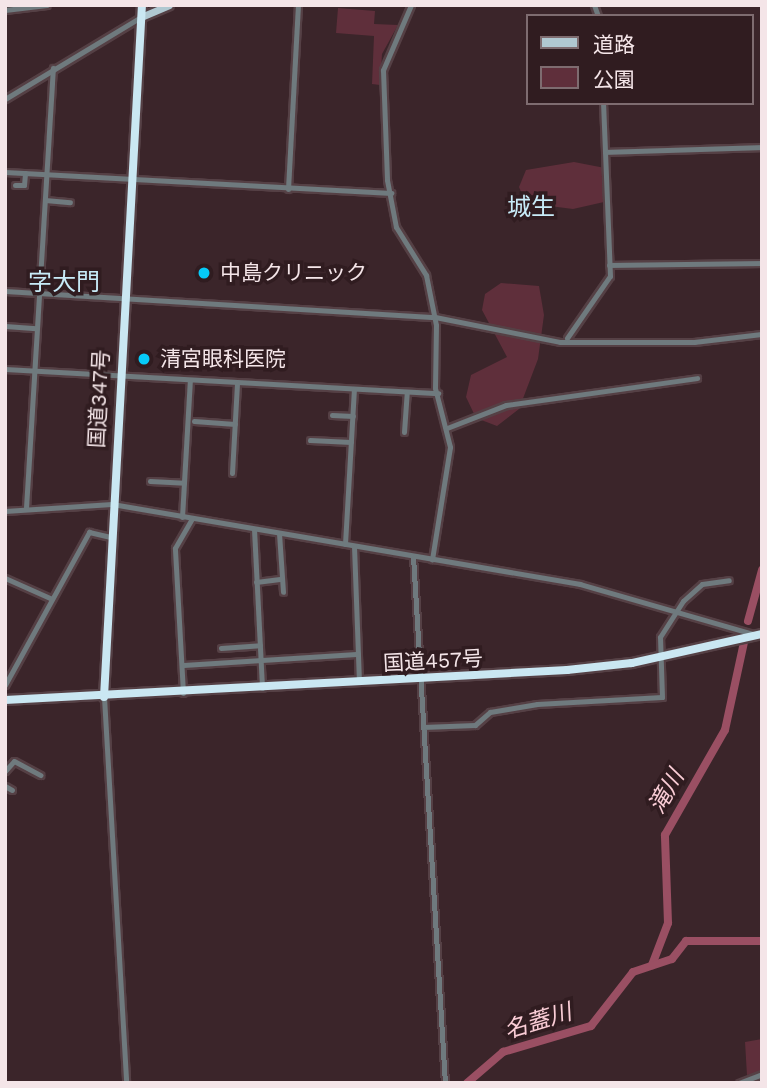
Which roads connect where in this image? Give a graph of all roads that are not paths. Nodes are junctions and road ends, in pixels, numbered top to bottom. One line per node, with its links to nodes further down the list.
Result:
1 (47, 5): 6 (street)
2 (142, 5): 7 (highway, 国道347号)
3 (169, 5): 7 (main road)
4 (298, 5): 18 (street)
5 (411, 5): 19 (street)
6 (5, 10)
7 (141, 17): 8 (street); 16 (highway, 国道347号)
8 (52, 68): 9 (street); 15 (street)
9 (5, 99)
10 (603, 105): 12 (street)
11 (762, 147): 12 (street)
12 (605, 152): 23 (street)
13 (5, 172): 14 (street)
14 (25, 173): 15 (street); 17 (street)
15 (46, 174): 16 (street); 20 (street)
16 (132, 180): 18 (street); 26 (highway, 国道347号)
17 (16, 185)
18 (288, 189): 19 (street)
19 (391, 193): 27 (street)
20 (45, 200): 21 (street); 25 (street)
21 (70, 202)
22 (762, 262): 23 (street)
23 (610, 265): 31 (street)
24 (5, 291): 25 (street)
25 (39, 293): 26 (street); 29 (street)
26 (122, 297): 27 (street); 34 (highway, 国道347号)
27 (435, 317): 30 (street); 40 (street)
28 (5, 326): 29 (street)
29 (36, 328): 33 (street)
30 (762, 334)
31 (567, 338)
32 (5, 369): 33 (street)
33 (33, 371): 34 (street); 53 (street)
34 (117, 375): 36 (street); 52 (highway, 国道347号)
35 (697, 378): 45 (street)
36 (190, 380): 37 (street); 51 (street)
37 (237, 383): 38 (street); 44 (street)
38 (354, 389): 39 (street); 42 (street)
39 (407, 393): 40 (street); 46 (street)
40 (438, 393): 45 (street)
41 (332, 415): 42 (street)
42 (353, 416): 48 (street)
43 (194, 421): 44 (street)
44 (235, 424): 49 (street)
45 (447, 428): 63 (street)
46 (404, 432)
47 (310, 440): 48 (street)
48 (351, 442): 60 (street)
49 (232, 473)
50 (150, 481): 51 (street)
51 (184, 483): 55 (street)
52 (112, 504): 53 (street); 55 (street); 59 (highway, 国道347号)
53 (26, 508): 54 (street)
54 (5, 511)
55 (181, 517): 56 (street)
56 (192, 519): 57 (street); 77 (street)
57 (254, 529): 58 (street); 67 (street)
58 (279, 533): 60 (street); 65 (street)
59 (110, 537): 69 (street); 83 (highway, 国道347号)
60 (345, 544): 61 (street)
61 (354, 546): 62 (street); 74 (street)
62 (413, 556): 63 (street); 78 (street)
63 (432, 560): 70 (street)
64 (5, 578): 69 (street)
65 (282, 579): 67 (street); 68 (street)
66 (729, 580): 70 (street)
67 (256, 582): 72 (street)
68 (283, 592)
69 (52, 599): 80 (street)
70 (676, 610): 71 (street); 75 (street)
71 (758, 634): 75 (highway, 国道457号)
72 (260, 645): 73 (street); 76 (street)
73 (221, 648)
74 (358, 654): 76 (street); 79 (street)
75 (664, 656): 78 (highway, 国道457号); 85 (street)
76 (261, 660): 77 (street); 81 (street)
77 (182, 665): 82 (street)
78 (422, 679): 79 (highway, 国道457号); 85 (street)
79 (359, 682): 81 (highway, 国道457号)
80 (5, 685)
81 (262, 688): 82 (highway, 国道457号)
82 (183, 692): 83 (highway, 国道457号)
83 (104, 697): 84 (highway); 91 (street)
84 (5, 701)
85 (423, 727): 92 (street)
86 (5, 771): 87 (street)
87 (40, 775)
88 (5, 786): 89 (street)
89 (12, 790)
90 (762, 1074): 93 (street)
91 (126, 1083)
92 (445, 1083)
93 (739, 1083)

